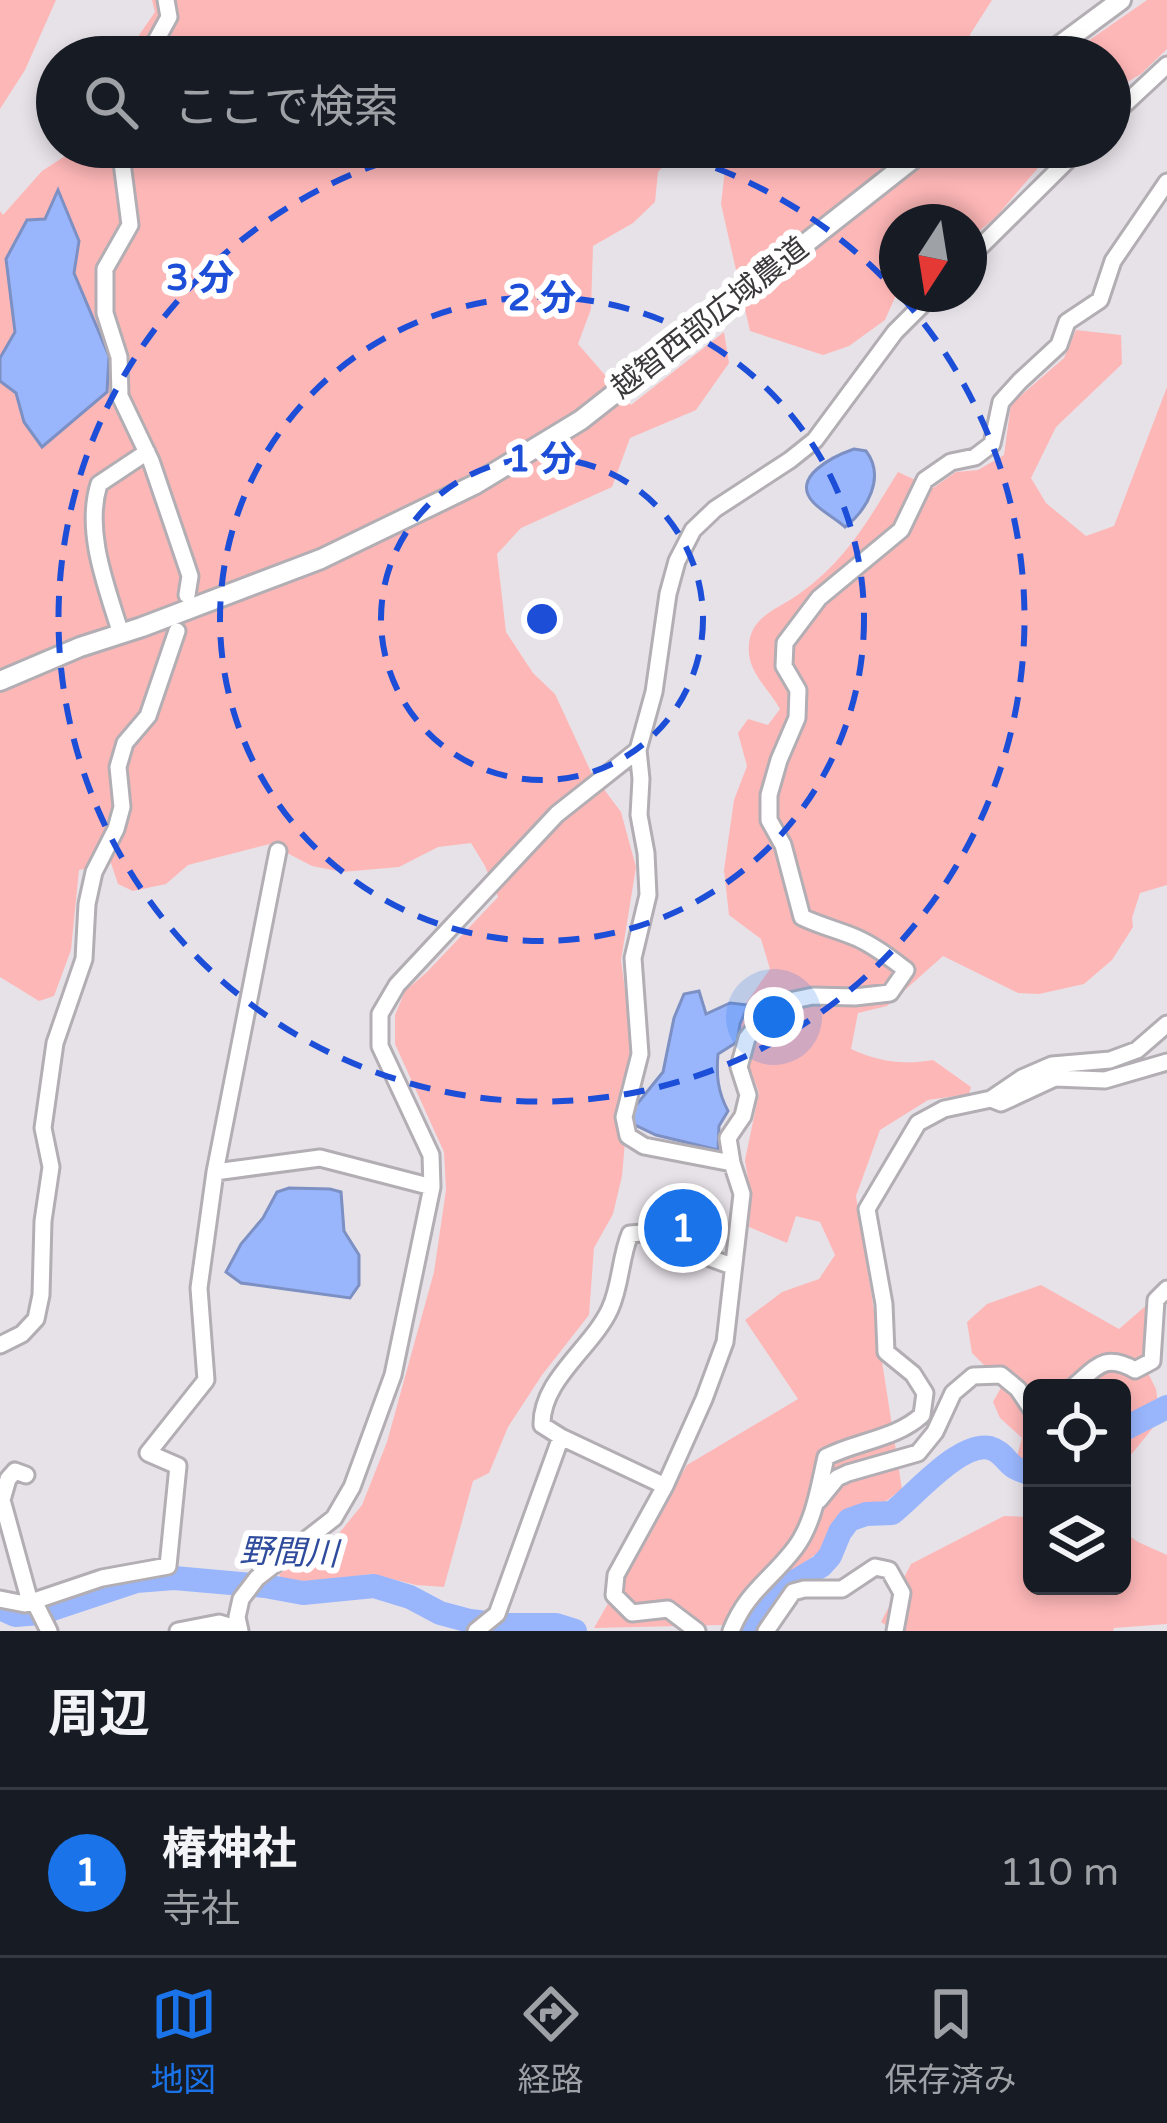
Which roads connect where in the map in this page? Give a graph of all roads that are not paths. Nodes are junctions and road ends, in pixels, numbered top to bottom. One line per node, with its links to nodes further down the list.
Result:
1 (166, 0): 3 (street)
2 (1121, 0): 4 (street)
3 (159, 36)
4 (1072, 36)
5 (1167, 64): 6 (street)
6 (1131, 98)
7 (123, 168): 13 (street)
8 (901, 168): 16 (street, 越智西部広域農道)
9 (1060, 168): 11 (street)
10 (1167, 182): 23 (street)
11 (987, 240)
12 (915, 312): 18 (street)
13 (147, 452): 14 (street); 16 (street)
14 (187, 596)
15 (177, 631): 28 (street)
16 (121, 634): 17 (street, 越智西部広域農道)
17 (0, 681)
18 (638, 750): 23 (street); 25 (street)
19 (278, 851): 24 (street)
20 (1167, 1024): 22 (street)
21 (1167, 1062): 22 (street)
22 (991, 1099): 34 (street)
23 (732, 1162): 26 (street)
24 (215, 1172): 25 (street); 36 (street)
25 (432, 1187): 37 (street)
26 (732, 1266): 31 (street); 33 (street)
27 (1167, 1289): 29 (street)
28 (0, 1345)
29 (1082, 1379)
30 (1023, 1396): 34 (street)
31 (561, 1437): 33 (street); 40 (street)
32 (26, 1475): 36 (street)
33 (665, 1486): 41 (street)
34 (815, 1504): 42 (street)
35 (0, 1599): 36 (street)
36 (32, 1602): 38 (street)
37 (239, 1630): 39 (street)
38 (49, 1631)
39 (178, 1631)
40 (476, 1631)
41 (697, 1631)
42 (731, 1631)
43 (766, 1631): 44 (street)
44 (895, 1631)

